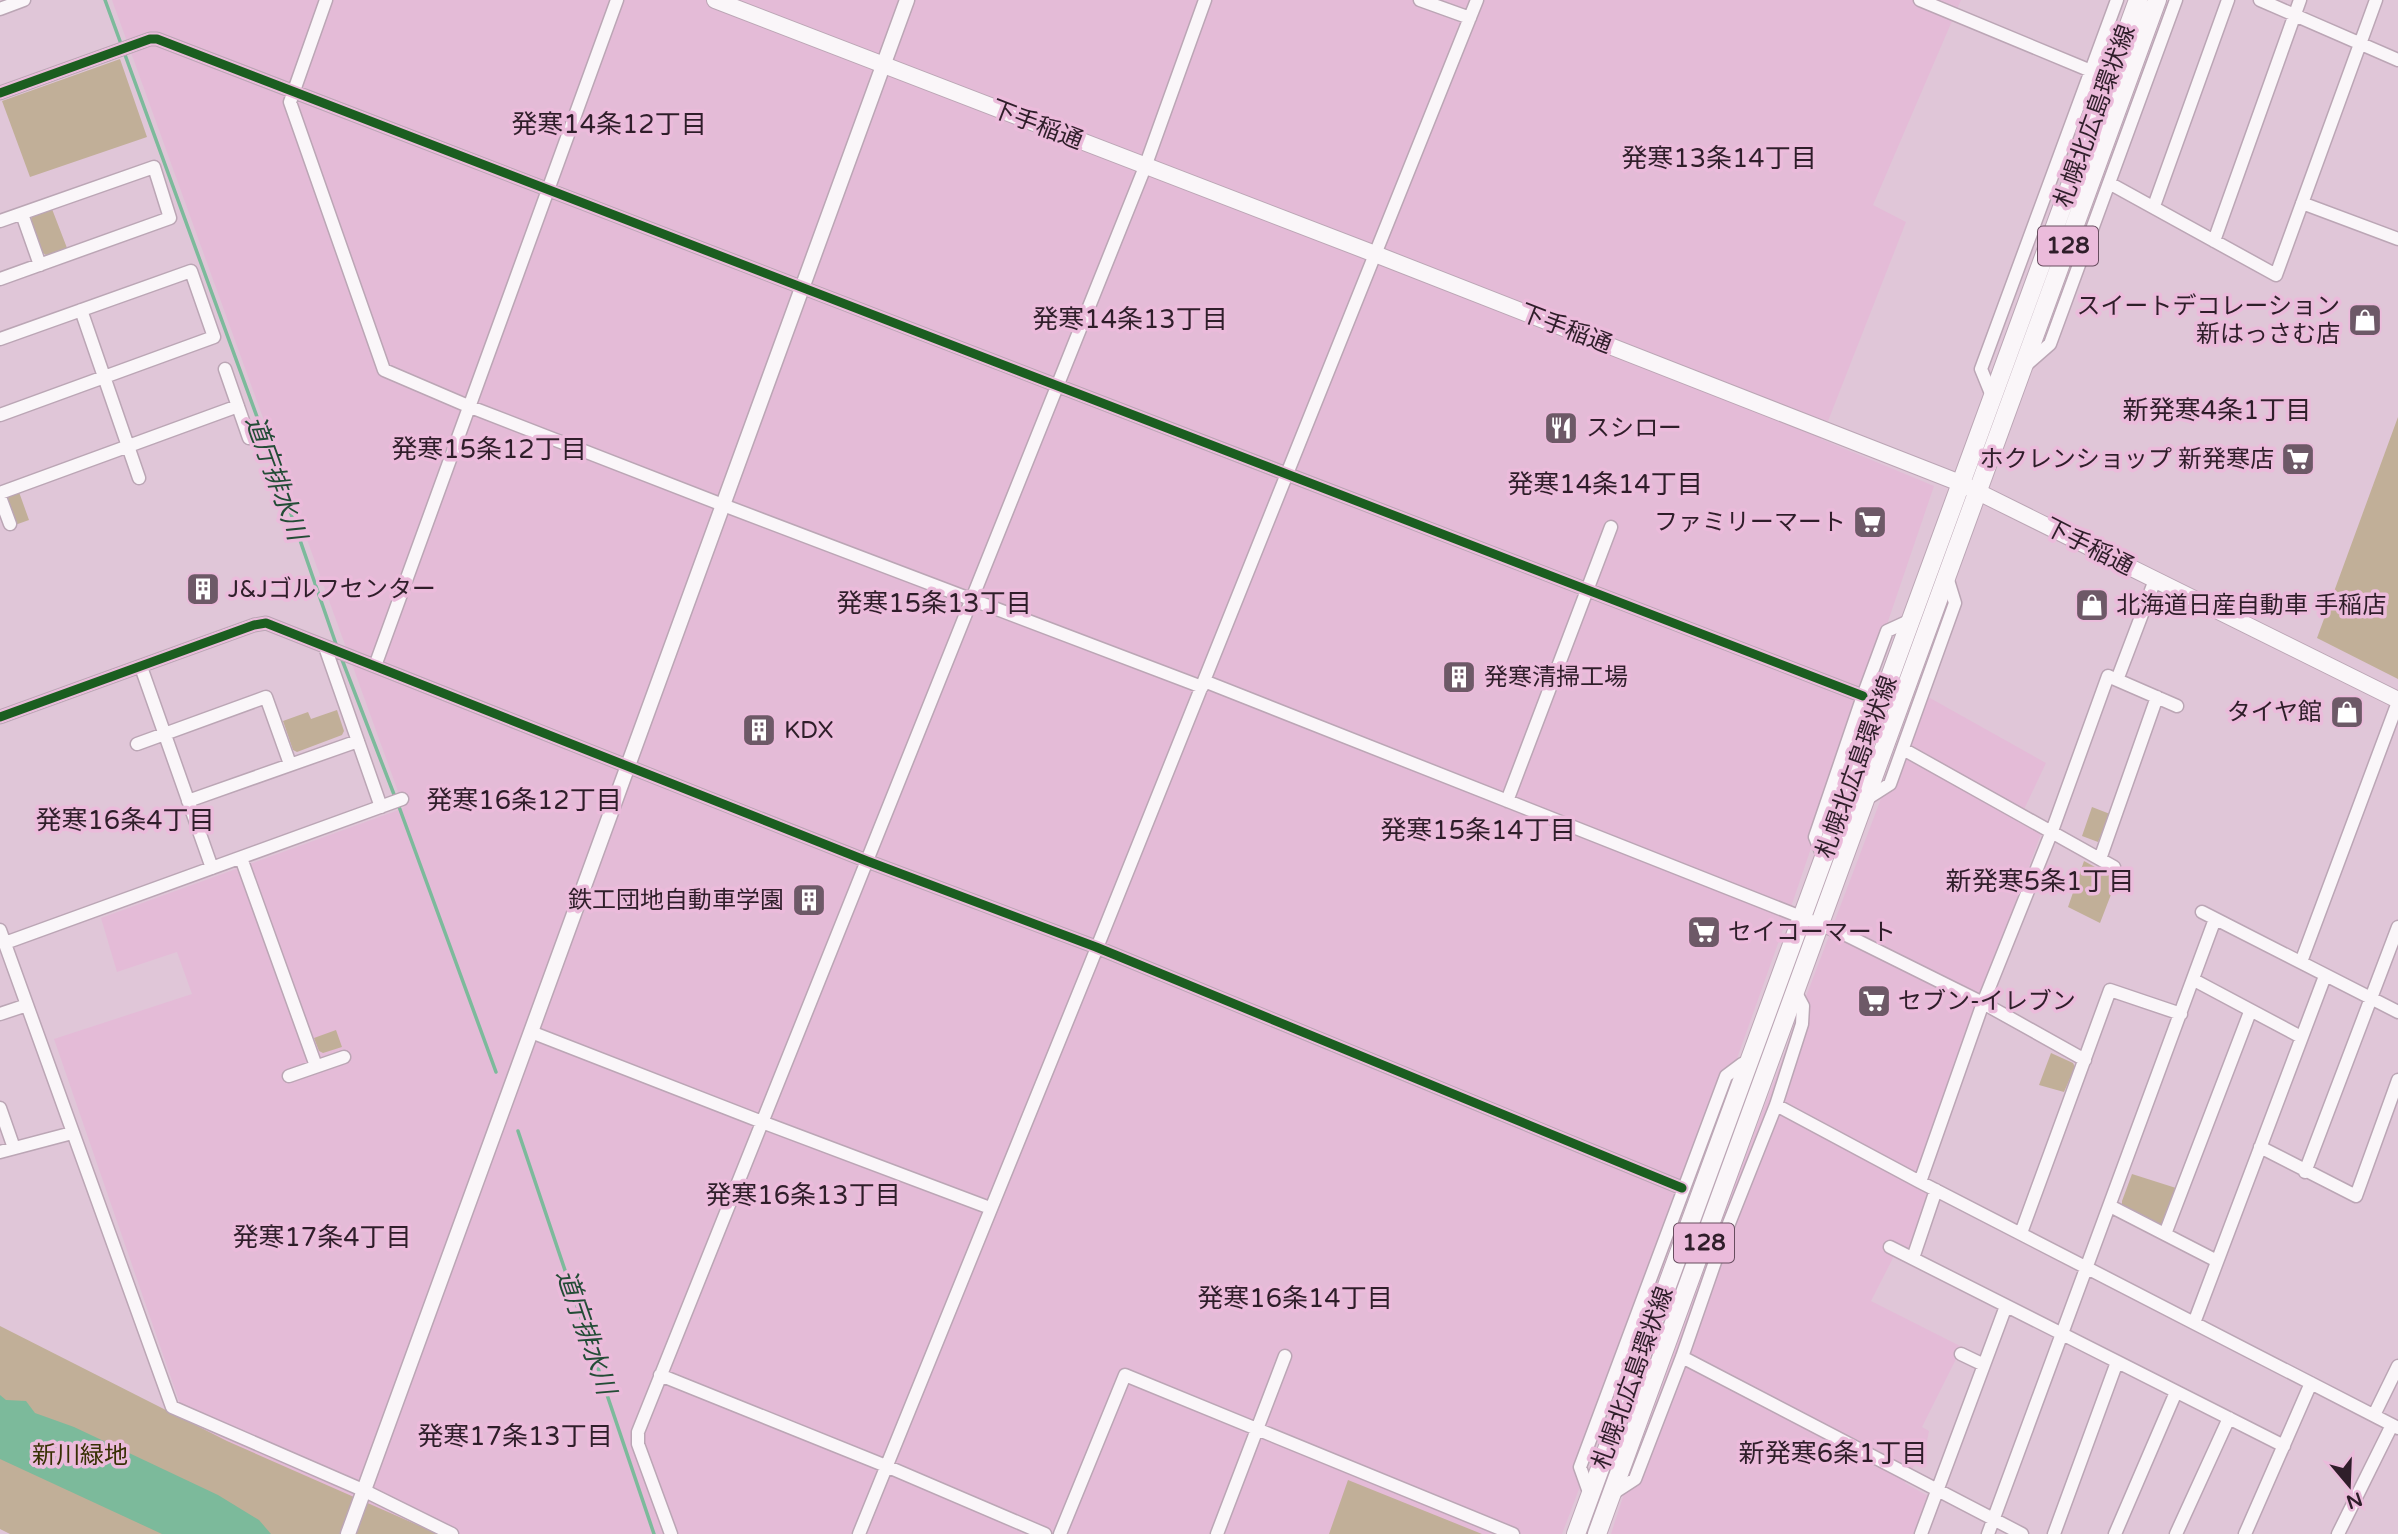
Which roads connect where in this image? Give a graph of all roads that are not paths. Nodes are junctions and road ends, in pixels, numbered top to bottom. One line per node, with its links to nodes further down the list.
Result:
1 (24, 0): 18 (street)
2 (326, 0): 25 (street)
3 (617, 0): 29 (street)
4 (715, 0): 23 (main road, 下手稲通)
5 (907, 0): 23 (street)
6 (1205, 0): 27 (street)
7 (1420, 0): 20 (street)
8 (1477, 0): 20 (street)
9 (1920, 0): 24 (street)
10 (2117, 0): 24 (street)
11 (2138, 0): 46 (main road, 札幌北広島環状線 / 128)
12 (2157, 0): 42 (main road, 札幌北広島環状線 / 128)
13 (2176, 0): 28 (street)
14 (2228, 0): 31 (street)
15 (2260, 0): 19 (street)
16 (2301, 0): 19 (street)
17 (2376, 0): 21 (street)
18 (0, 9)
19 (2295, 15): 21 (street); 35 (street)
20 (1470, 18): 36 (street)
21 (2360, 43): 22 (street); 30 (street)
22 (2398, 60)
23 (883, 65): 27 (main road, 下手稲通); 39 (street)
24 (2091, 71): 46 (street)
25 (293, 91): 26 (street); 29 (street); 48 (street)
26 (0, 93)
27 (1144, 167): 36 (main road, 下手稲通); 45 (street)
28 (2109, 183): 31 (street); 42 (street)
29 (548, 191): 39 (street); 48 (street)
30 (2302, 203): 34 (street); 35 (street)
31 (2154, 206): 35 (street)
32 (22, 214): 33 (street); 37 (street); 37 (street)
33 (0, 221)
34 (2398, 237)
35 (2214, 241)
36 (1375, 254): 52 (street); 54 (main road, 下手稲通)
37 (40, 265): 38 (street)
38 (0, 279)
39 (802, 286): 45 (street); 57 (street)
40 (81, 310): 41 (street); 44 (street); 44 (street)
41 (0, 339)
42 (2024, 367): 55 (main road, 札幌北広島環状線 / 128)
43 (225, 369): 47 (street)
44 (104, 377): 49 (street); 51 (street)
45 (1056, 386): 52 (street); 63 (street)
46 (1992, 396): 54 (main road, 札幌北広島環状線 / 128)
47 (238, 406): 50 (street); 51 (street)
48 (468, 406): 57 (street); 66 (street)
49 (0, 415)
50 (249, 438)
51 (128, 446): 53 (street); 56 (street)
52 (1287, 474): 62 (street); 69 (street)
53 (139, 478)
54 (1960, 483): 55 (main road, 下手稲通); 64 (main road, 札幌北広島環状線 / 128)
55 (1978, 491): 60 (main road, 札幌北広島環状線 / 128); 61 (main road, 下手稲通)
56 (0, 495): 58 (street)
57 (723, 505): 63 (street); 80 (street)
58 (10, 524)
59 (1611, 527): 62 (street)
60 (1947, 577): 78 (street); 83 (main road, 札幌北広島環状線 / 128)
61 (2155, 580): 68 (street); 72 (main road, 下手稲通)
62 (1588, 588): 70 (street); 84 (street)
63 (971, 599): 69 (street); 90 (street)
64 (1911, 620): 70 (street); 88 (main road, 札幌北広島環状線 / 128)
65 (328, 648): 66 (street); 67 (street); 76 (street)
66 (375, 666): 80 (street)
67 (141, 667): 74 (street); 75 (street)
68 (2118, 680): 71 (street); 86 (street)
69 (1203, 684): 84 (street); 99 (street)
70 (1863, 696): 88 (street)
71 (2157, 697): 73 (street); 89 (street)
72 (2398, 701): 100 (street)
73 (2177, 706)
74 (0, 717)
75 (165, 734): 77 (street); 79 (street); 82 (street)
76 (358, 741): 79 (street); 85 (street)
77 (137, 744)
78 (1903, 749): 83 (street); 86 (street)
79 (290, 765): 82 (street)
80 (628, 767): 90 (street); 111 (street)
81 (402, 799): 85 (street)
82 (188, 800): 92 (street)
83 (1865, 800): 95 (main road, 札幌北広島環状線 / 128)
84 (1507, 801): 95 (street)
85 (382, 806): 87 (street)
86 (2052, 831): 89 (street); 105 (street)
87 (241, 858): 92 (street); 116 (street)
88 (1824, 859): 95 (main road, 札幌北広島環状線 / 128)
89 (2100, 859): 91 (street)
90 (867, 860): 99 (street); 121 (street)
91 (2114, 867)
92 (212, 868): 98 (street)
93 (2202, 912): 94 (street)
94 (2215, 919): 100 (street); 102 (street)
95 (1811, 922): 103 (main road, 札幌北広島環状線 / 128); 105 (street); 115 (main road, 札幌北広島環状線 / 128)
96 (2398, 927): 104 (street)
97 (0, 930): 98 (street)
98 (5, 943): 106 (street)
99 (1096, 947): 128 (street); 131 (street)
100 (2301, 962): 101 (street)
101 (2325, 976): 104 (street); 112 (street)
102 (2194, 981): 107 (street); 110 (street)
103 (1796, 991): 119 (street); 158 (main road, 札幌北広島環状線 / 128)
104 (2371, 999): 108 (street); 126 (street)
105 (1983, 1003): 114 (street); 127 (street)
106 (27, 1005): 109 (street); 122 (street)
107 (2250, 1012): 112 (street); 133 (street)
108 (2398, 1012)
109 (0, 1014)
110 (2181, 1014): 114 (street); 130 (street)
111 (531, 1032): 121 (street); 157 (street)
112 (2301, 1038): 123 (street)
113 (344, 1057): 116 (street)
114 (2085, 1060): 132 (street)
115 (1751, 1061): 128 (street); 159 (main road, 札幌北広島環状線 / 128)
116 (316, 1066): 117 (street)
117 (289, 1076)
118 (2398, 1080): 126 (street)
119 (1776, 1105): 127 (street); 143 (street)
120 (0, 1108): 124 (street)
121 (762, 1122): 131 (street); 147 (street)
122 (72, 1133): 124 (street); 157 (street)
123 (2260, 1147): 126 (street); 136 (street)
124 (14, 1148): 125 (street)
125 (0, 1152)
126 (2305, 1172)
127 (1920, 1182): 129 (street)
128 (1682, 1188): 159 (street)
129 (1936, 1190): 132 (street); 135 (street)
130 (2110, 1206): 133 (street); 137 (street)
131 (990, 1208): 155 (street)
132 (2021, 1233): 137 (street)
133 (2165, 1234): 136 (street)
134 (1890, 1247): 135 (street)
135 (1913, 1258): 138 (street)
136 (2217, 1261): 139 (street)
137 (2086, 1268): 139 (street); 140 (street)
138 (2006, 1306): 140 (street); 145 (street)
139 (2194, 1323): 148 (street)
140 (2061, 1334): 144 (street); 160 (street)
141 (1961, 1354): 145 (street)
142 (1284, 1356): 153 (street)
143 (1682, 1357): 156 (street); 158 (street)
144 (2117, 1362): 149 (street); 174 (street)
145 (1984, 1366): 156 (street)
146 (2398, 1366): 150 (street)
147 (660, 1375): 155 (street); 163 (street)
148 (2311, 1383): 150 (street); 154 (street)
149 (2176, 1392): 151 (street); 175 (street)
150 (2374, 1416): 152 (street)
151 (2229, 1419): 154 (street); 176 (street)
152 (2395, 1427): 178 (street)
153 (1257, 1430): 166 (street); 167 (street); 168 (street)
154 (2284, 1446): 177 (street)
155 (886, 1466): 164 (street); 165 (street)
156 (1938, 1489): 160 (street); 171 (street)
157 (365, 1491): 161 (street); 162 (street)
158 (1612, 1494): 170 (main road, 札幌北広島環状線 / 128)
159 (1590, 1495): 169 (main road, 札幌北広島環状線 / 128)
160 (1994, 1518): 172 (street); 173 (street)
161 (348, 1534)
162 (452, 1534)
163 (671, 1534)
164 (859, 1534)
165 (1045, 1534)
166 (1060, 1534)
167 (1217, 1534)
168 (1513, 1534)
169 (1576, 1534)
170 (1597, 1534)
171 (1921, 1534)
172 (1988, 1534)
173 (2022, 1534)
174 (2054, 1534)
175 (2115, 1534)
176 (2176, 1534)
177 (2245, 1534)
178 (2338, 1534)

